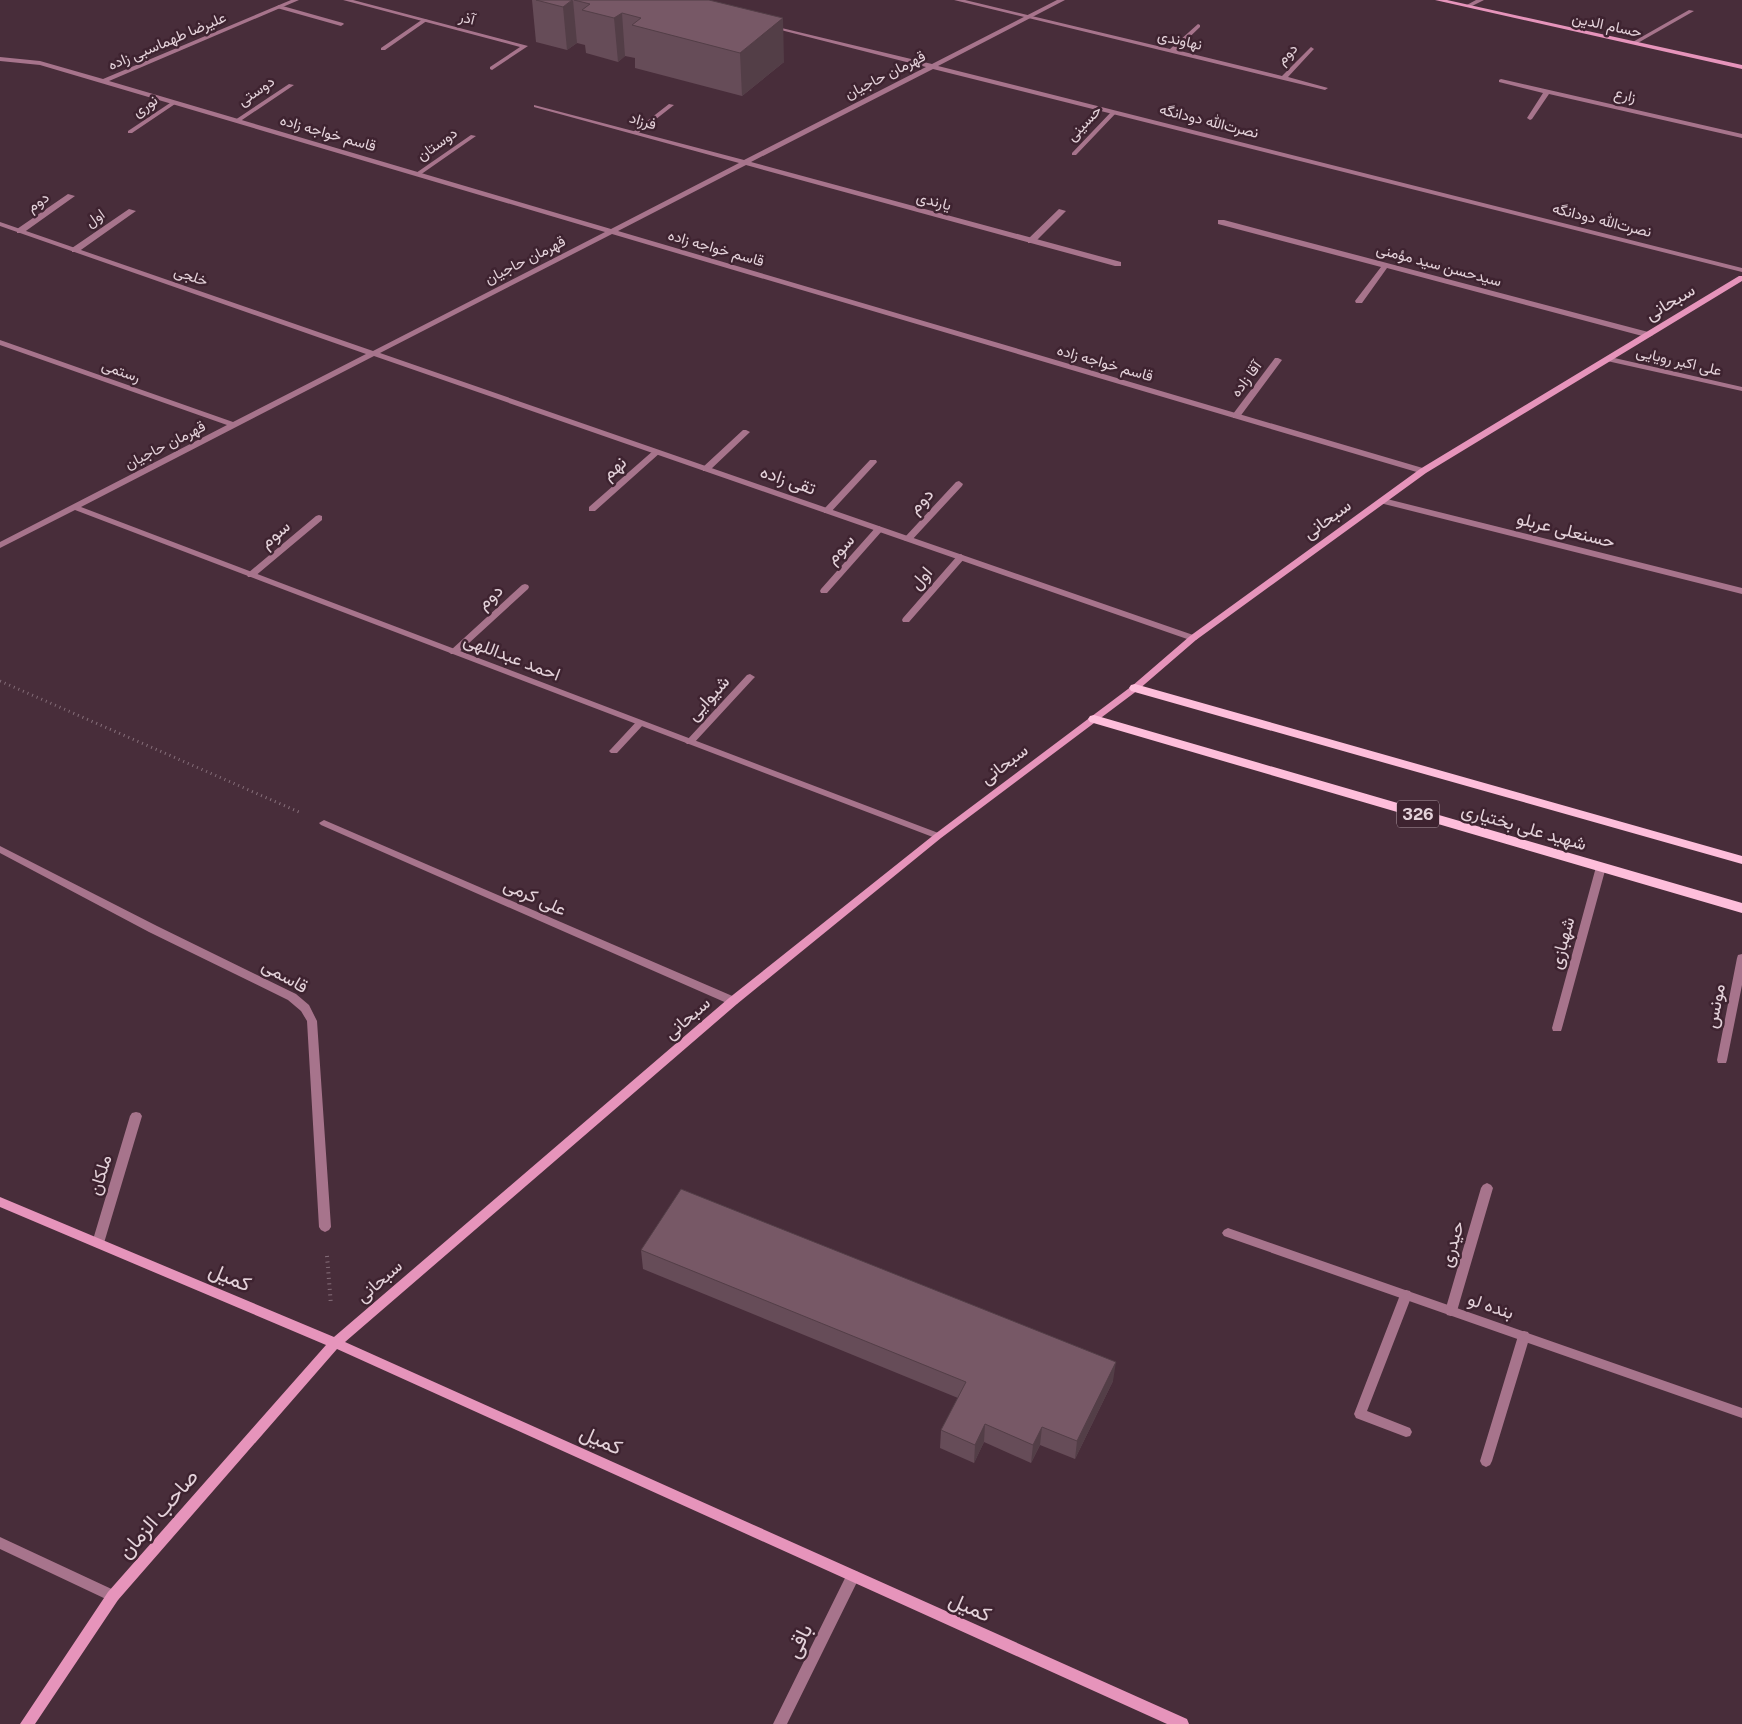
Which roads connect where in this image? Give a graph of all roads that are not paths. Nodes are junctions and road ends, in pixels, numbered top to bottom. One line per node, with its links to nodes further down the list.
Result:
1 (296, 0): 8 (street, علیرضا طهماسبی زاده)
2 (346, 0): 11 (street, آذر)
3 (957, 0): 10 (street, نهاوندی)
4 (1062, 0): 10 (street, قهرمان حاجیان)
5 (1438, 0): 7 (main road, حسام الدین)
6 (1480, 0): 7 (street)
7 (1468, 6): 15 (main road, حسام الدین)
8 (279, 7): 13 (street); 24 (street, علیرضا طهماسبی زاده)
9 (1691, 11): 15 (street)
10 (1028, 17): 18 (street, نهاوندی); 20 (street, قهرمان حاجیان)
11 (425, 20): 16 (street); 22 (street, آذر)
12 (760, 23): 20 (street, نصرت‌الله دودانگه)
13 (341, 24)
14 (1198, 26): 18 (street)
15 (1634, 43): 21 (main road, حسام الدین)
16 (383, 49)
17 (1311, 49): 23 (street, دوم)
18 (1171, 51): 23 (street, نهاوندی)
19 (0, 59): 24 (street, قاسم خواجه زاده)
20 (932, 66): 32 (street, نصرت‌الله دودانگه); 40 (street, قهرمان حاجیان)
21 (1742, 67)
22 (492, 68)
23 (1284, 78): 27 (street, نهاوندی)
24 (103, 81): 29 (street, قاسم خواجه زاده)
25 (1501, 81): 28 (street, زارع)
26 (291, 85): 34 (street, دوستی)
27 (1325, 88)
28 (1547, 92): 33 (street); 38 (street, زارع)
29 (175, 102): 34 (street, قاسم خواجه زاده); 35 (street, نوری)
30 (671, 105): 36 (street)
31 (536, 106): 36 (street, فرزاد)
32 (1114, 112): 39 (street, حسینی); 53 (street, نصرت‌الله دودانگه)
33 (1530, 118)
34 (237, 121): 41 (street, قاسم خواجه زاده)
35 (130, 132)
36 (635, 133): 40 (street, فرزاد)
37 (473, 136): 41 (street, دوستان)
38 (1742, 136)
39 (1074, 154)
40 (744, 164): 48 (street, قهرمان حاجیان); 49 (street, یارندی)
41 (418, 174): 48 (street, قاسم خواجه زاده)
42 (71, 196): 47 (street, دوم)
43 (132, 211): 50 (street, اول)
44 (1062, 212): 49 (street)
45 (1221, 222): 52 (street, سیدحسن سید مؤمنی)
46 (0, 224): 47 (street, خلجی)
47 (20, 231): 50 (street, خلجی)
48 (612, 232): 58 (street, قهرمان حاجیان); 62 (street, قاسم خواجه زاده)
49 (1031, 241): 51 (street, یارندی)
50 (75, 250): 58 (street, خلجی)
51 (1118, 264)
52 (1386, 265): 55 (street); 56 (street, سیدحسن سید مؤمنی)
53 (1742, 270)
54 (1742, 278): 56 (main road, سبحانی)
55 (1359, 301)
56 (1649, 335): 59 (main road, سبحانی)
57 (0, 342): 63 (street, رستمی)
58 (373, 353): 63 (street, قهرمان حاجیان); 65 (street, تقی زاده)
59 (1610, 359): 61 (street, علی اکبر رویایی); 68 (main road, سبحانی)
60 (1278, 360): 62 (street, آقا زاده)
61 (1742, 389)
62 (1236, 416): 68 (street, قاسم خواجه زاده)
63 (234, 425): 71 (street, قهرمان حاجیان)
64 (746, 432): 67 (street)
65 (657, 452): 67 (street, تقی زاده); 72 (street, نهم)
66 (874, 462): 73 (street)
67 (706, 469): 73 (street, تقی زاده)
68 (1423, 471): 70 (main road, سبحانی)
69 (959, 484): 76 (street, دوم)
70 (1383, 501): 82 (street, حسنعلی عربلو); 84 (main road, سبحانی)
71 (74, 507): 77 (street, قهرمان حاجیان); 79 (street, احمد عبداللهی)
72 (592, 509)
73 (828, 511): 75 (street, تقی زاده)
74 (319, 518): 79 (street, سوم)
75 (879, 529): 76 (street, تقی زاده); 81 (street, سوم)
76 (908, 539): 78 (street, تقی زاده)
77 (0, 545)
78 (961, 557): 83 (street, اول); 84 (street, تقی زاده)
79 (251, 575): 85 (street, احمد عبداللهی)
80 (525, 587): 85 (street, دوم)
81 (824, 591)
82 (1742, 591)
83 (906, 620)
84 (1193, 638): 87 (main road, سبحانی)
85 (454, 652): 89 (street, احمد عبداللهی)
86 (750, 677): 90 (street, شیوایی)
87 (1135, 688): 88 (main road, سبحانی); 95 (main road, شهید علی بختیاری / 326)
88 (1094, 719): 93 (main road, سبحانی); 96 (main road, شهید علی بختیاری / 326)
89 (640, 723): 90 (street, احمد عبداللهی); 91 (street)
90 (690, 742): 93 (street, احمد عبداللهی)
91 (614, 751)
92 (324, 823): 99 (street, علی کرمی)
93 (938, 836): 99 (main road, سبحانی)
94 (0, 849): 105 (street, قاسمی)
95 (1742, 860)
96 (1601, 867): 97 (main road, شهید علی بختیاری / 326); 100 (street, شهبازی)
97 (1742, 908)
98 (1742, 958): 101 (street, مونس)
99 (733, 1002): 111 (main road, سبحانی)
100 (1557, 1028)
101 (1722, 1060)
102 (136, 1116): 107 (street, ملکان)
103 (1487, 1188): 109 (street, حیدری)
104 (0, 1202): 107 (main road, کمیل)
105 (325, 1227)
106 (1228, 1233): 108 (street, بنده لو)
107 (98, 1243): 111 (main road, کمیل)
108 (1406, 1295): 109 (street, بنده لو); 113 (street)
109 (1451, 1311): 110 (street, بنده لو)
110 (1524, 1336): 112 (street, بنده لو); 114 (street)
111 (335, 1343): 116 (main road, کمیل); 117 (main road, صاحب الزمان)
112 (1742, 1412)
113 (1406, 1432)
114 (1486, 1461)
115 (0, 1543): 117 (street)
116 (853, 1576): 119 (street, باقی); 120 (main road, کمیل)
117 (113, 1596): 118 (main road, صاحب الزمان)
118 (28, 1724)
119 (780, 1724)
120 (1182, 1724)

